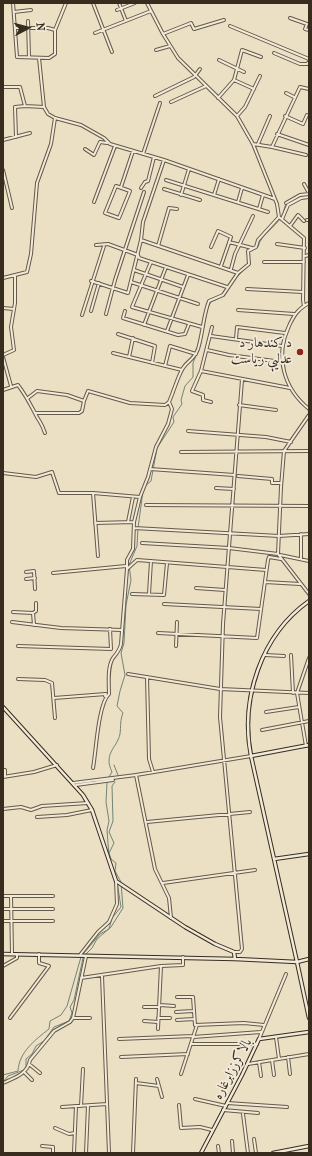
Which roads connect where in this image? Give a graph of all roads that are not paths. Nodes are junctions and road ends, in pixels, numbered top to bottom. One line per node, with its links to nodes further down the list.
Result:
1 (13, 3): 11 (street)
2 (66, 3): 19 (street)
3 (93, 3): 20 (street)
4 (119, 3): 7 (street)
5 (135, 3): 7 (street)
6 (147, 3): 10 (street)
7 (121, 8): 9 (street); 15 (street)
8 (31, 10): 11 (street)
9 (117, 10)
10 (151, 11): 15 (street); 23 (street)
11 (14, 12): 17 (street)
12 (290, 18): 21 (street)
13 (224, 20): 23 (street)
14 (28, 21): 18 (street)
15 (126, 21): 20 (street)
16 (230, 26): 31 (street)
17 (15, 28): 18 (street); 28 (street)
18 (28, 28): 19 (street); 28 (street)
19 (55, 30): 30 (street)
20 (103, 30): 22 (street); 26 (street)
21 (309, 30)
22 (95, 33)
23 (163, 34): 24 (street)
24 (170, 46): 25 (street); 37 (street)
25 (156, 50)
26 (112, 52)
27 (274, 53): 33 (street)
28 (29, 57): 30 (street)
29 (261, 57): 34 (street)
30 (39, 58): 51 (street)
31 (309, 59)
32 (219, 60): 34 (street)
33 (309, 63)
34 (237, 68): 36 (street); 39 (street)
35 (200, 69): 37 (street)
36 (244, 72)
37 (194, 76): 40 (street); 45 (street)
38 (260, 76): 43 (street)
39 (234, 80): 43 (street); 47 (street)
40 (206, 86): 47 (street); 48 (street)
41 (3, 87): 50 (street)
42 (309, 89): 46 (street)
43 (254, 90): 53 (street)
44 (286, 93): 46 (street)
45 (155, 96)
46 (294, 97): 55 (street)
47 (218, 98): 53 (street)
48 (171, 102)
49 (160, 103): 69 (street)
50 (26, 106): 51 (street); 59 (street)
51 (44, 108): 56 (street)
52 (307, 115): 55 (street)
53 (237, 116): 62 (street)
54 (270, 116): 63 (street)
55 (285, 116): 58 (street)
56 (54, 118): 61 (street); 128 (street)
57 (30, 134): 59 (street)
58 (277, 134): 64 (street); 66 (street)
59 (16, 137): 60 (street)
60 (3, 140)
61 (107, 142): 65 (street); 67 (street)
62 (253, 144): 63 (street); 92 (street)
63 (258, 145): 66 (street)
64 (309, 145)
65 (115, 146): 68 (street); 94 (street)
66 (272, 147): 70 (street)
67 (85, 149)
68 (133, 151): 69 (street); 80 (street)
69 (143, 154): 71 (street)
70 (306, 155)
71 (154, 157): 72 (street); 81 (street)
72 (164, 160): 73 (street); 105 (street)
73 (189, 169): 76 (street); 79 (street)
74 (3, 170): 75 (street)
75 (4, 177): 97 (street)
76 (219, 179): 82 (street); 88 (street)
77 (166, 180): 79 (street)
78 (304, 184): 86 (street)
79 (184, 186): 87 (street); 88 (street)
80 (121, 187): 80 (street)
81 (141, 188)
82 (242, 188): 89 (street); 95 (street)
83 (164, 189): 87 (street)
84 (298, 190): 90 (street)
85 (144, 192): 115 (street)
86 (309, 194): 90 (street)
87 (181, 195): 93 (street)
88 (214, 195): 95 (street)
89 (263, 195): 92 (street); 99 (street)
90 (301, 196): 91 (street); 96 (street); 102 (street)
91 (309, 198)
92 (275, 199): 102 (street)
93 (200, 200)
94 (94, 202)
95 (237, 202): 99 (street)
96 (286, 203)
97 (12, 208)
98 (177, 209): 111 (street)
99 (259, 209): 100 (street)
100 (268, 212)
101 (253, 216): 109 (street)
102 (280, 218): 104 (street); 113 (street)
103 (304, 220): 104 (street)
104 (290, 226): 114 (street)
105 (141, 240): 111 (street); 116 (street)
106 (229, 242): 109 (street); 112 (street); 122 (street)
107 (277, 244): 114 (street)
108 (96, 245): 110 (street)
109 (240, 245): 113 (street); 124 (street)
110 (104, 246): 115 (street); 132 (street)
111 (158, 246): 122 (street)
112 (211, 247)
113 (252, 248): 126 (street)
114 (305, 248): 118 (street)
115 (125, 250): 116 (street); 137 (street)
116 (138, 255): 119 (street); 125 (street)
117 (309, 255): 118 (street)
118 (305, 256): 121 (street)
119 (151, 262): 123 (street); 127 (street)
120 (264, 262): 121 (street)
121 (304, 262): 141 (street)
122 (221, 266): 124 (street)
123 (166, 267): 129 (street); 131 (street)
124 (230, 269): 126 (street)
125 (134, 270): 127 (street); 133 (street)
126 (238, 273): 138 (street)
127 (146, 274): 131 (street); 135 (street)
128 (15, 275): 130 (street); 147 (street)
129 (188, 275): 136 (street); 138 (street)
130 (3, 278)
131 (161, 279): 136 (street); 140 (street)
132 (91, 281): 134 (street); 154 (street)
133 (131, 282): 135 (street); 137 (street)
134 (99, 283): 137 (street); 149 (street)
135 (141, 286): 140 (street); 151 (street)
136 (183, 287): 142 (street)
137 (114, 288): 152 (street)
138 (228, 288): 159 (street)
139 (247, 289): 141 (street)
140 (156, 291): 142 (street); 151 (street)
141 (303, 292): 145 (street)
142 (179, 298): 144 (street); 155 (street)
143 (309, 303): 145 (street)
144 (198, 304)
145 (304, 306): 153 (street)
146 (3, 308): 147 (street)
147 (14, 309): 170 (street)
148 (238, 310): 153 (street)
149 (92, 311)
150 (126, 311): 157 (street)
151 (149, 311): 155 (street); 157 (street)
152 (106, 314)
153 (294, 314): 161 (street)
154 (82, 315)
155 (171, 319): 156 (street); 160 (street)
156 (189, 324): 159 (street); 160 (street)
157 (144, 325): 160 (street)
158 (212, 326): 163 (street)
159 (202, 327): 169 (street)
160 (166, 332)
161 (285, 333): 165 (street); 166 (street)
162 (118, 334): 164 (street)
163 (210, 336): 165 (street); 167 (street)
164 (133, 338): 171 (street); 173 (street)
165 (236, 339): 166 (street)
166 (282, 346): 172 (street)
167 (207, 350): 172 (street); 176 (street)
168 (113, 353): 171 (street)
169 (196, 354): 174 (street); 175 (street)
170 (3, 356): 178 (street)
171 (129, 357): 173 (street)
172 (282, 362): 179 (street)
173 (152, 363): 174 (street)
174 (165, 366): 175 (street)
175 (182, 370): 183 (street)
176 (200, 372): 177 (street); 184 (street)
177 (242, 380): 179 (street); 185 (street)
178 (11, 386): 180 (street); 181 (street)
179 (290, 388): 186 (street)
180 (3, 390)
181 (28, 398): 182 (street); 188 (street)
182 (84, 401): 183 (street); 188 (street)
183 (169, 402): 198 (street)
184 (211, 402)
185 (239, 405): 187 (street); 192 (street)
186 (309, 409)
187 (276, 410)
188 (36, 413): 191 (street)
189 (309, 415): 193 (street)
190 (188, 431): 192 (street)
191 (45, 434)
192 (237, 435): 193 (street); 194 (street)
193 (291, 442): 195 (street)
194 (236, 451): 195 (street); 197 (street); 200 (street)
195 (284, 451): 196 (street); 202 (street)
196 (309, 451)
197 (181, 452)
198 (152, 469): 200 (street); 207 (street)
199 (3, 472): 205 (street)
200 (235, 476): 204 (street)
201 (238, 476): 202 (street)
202 (281, 483): 210 (street)
203 (216, 488): 204 (street)
204 (234, 490): 209 (street)
205 (93, 493): 206 (street); 214 (street)
206 (133, 497): 207 (street); 212 (street)
207 (140, 497): 213 (street)
208 (146, 505): 209 (street)
209 (232, 505): 210 (street); 216 (street)
210 (280, 505): 211 (street); 219 (street)
211 (309, 506)
212 (128, 522): 213 (street); 214 (street)
213 (134, 522): 215 (street)
214 (95, 523): 223 (street)
215 (134, 528): 216 (street); 230 (street)
216 (230, 533): 219 (street); 221 (street)
217 (301, 534): 218 (street); 219 (street); 225 (street)
218 (309, 534)
219 (279, 536): 222 (street)
220 (142, 543): 221 (street)
221 (229, 548): 222 (street); 229 (street)
222 (279, 555): 224 (street); 225 (street)
223 (98, 556)
224 (283, 559): 231 (street); 237 (street)
225 (301, 559): 227 (street)
226 (151, 561): 228 (street); 230 (street); 242 (street)
227 (309, 561)
228 (167, 562): 229 (street); 242 (street)
229 (227, 567): 231 (street); 240 (street)
230 (127, 568): 233 (street); 255 (street)
231 (266, 570): 236 (street)
232 (26, 572): 234 (street)
233 (53, 573)
234 (35, 578): 235 (street); 239 (street)
235 (26, 579)
236 (265, 582): 237 (street); 248 (street)
237 (300, 584): 243 (street)
238 (196, 588): 240 (street)
239 (35, 590)
240 (226, 590): 247 (street)
241 (132, 594): 242 (street)
242 (149, 594)
243 (309, 594)
244 (309, 601): 261 (main road)
245 (36, 604): 250 (street)
246 (164, 604): 247 (street)
247 (224, 607): 248 (street); 258 (street)
248 (261, 609): 258 (street)
249 (13, 612): 250 (street)
250 (34, 613): 253 (street)
251 (12, 622): 253 (street)
252 (177, 622): 257 (street)
253 (34, 624): 254 (street)
254 (110, 629): 255 (street); 259 (street)
255 (122, 630): 274 (street)
256 (158, 633): 257 (street)
257 (177, 634): 258 (street); 260 (street)
258 (223, 638): 268 (street)
259 (18, 646)
260 (176, 646)
261 (265, 655): 263 (street); 269 (main road)
262 (290, 655): 270 (street)
263 (284, 656)
264 (309, 658): 271 (street)
265 (128, 674): 266 (street)
266 (147, 677): 268 (street); 288 (street)
267 (18, 680): 273 (street)
268 (220, 689): 269 (street); 284 (street)
269 (252, 689): 270 (street); 283 (main road)
270 (293, 693): 271 (street)
271 (297, 693): 272 (street); 276 (street)
272 (309, 693)
273 (54, 698): 274 (street); 278 (street)
274 (105, 698): 286 (street)
275 (3, 707): 285 (main road)
276 (299, 707): 277 (street); 280 (street)
277 (266, 712)
278 (54, 718)
279 (309, 721): 280 (street)
280 (302, 722): 281 (street); 282 (street)
281 (262, 730)
282 (307, 746): 283 (main road)
283 (251, 756): 284 (street); 300 (main road)
284 (223, 761): 288 (street); 296 (street)
285 (57, 765): 289 (street); 291 (main road)
286 (93, 768)
287 (3, 770): 289 (street)
288 (153, 772): 290 (street)
289 (4, 776)
290 (136, 776): 291 (street); 298 (street)
291 (75, 784): 292 (main road)
292 (88, 803): 293 (street); 294 (main road)
293 (3, 809)
294 (92, 810): 297 (street); 303 (main road)
295 (250, 812): 296 (street)
296 (228, 814): 298 (street); 302 (street)
297 (36, 817)
298 (147, 822): 304 (street)
299 (309, 854): 300 (main road)
300 (274, 859): 325 (main road)
301 (255, 870): 302 (street)
302 (234, 872): 304 (street); 315 (street)
303 (116, 882): 311 (main road); 320 (street)
304 (163, 883): 311 (street)
305 (3, 896): 306 (street)
306 (11, 896): 307 (street); 309 (street)
307 (54, 896)
308 (3, 909): 309 (street)
309 (12, 909): 310 (street); 313 (street)
310 (53, 909)
311 (171, 918): 315 (main road)
312 (3, 921): 313 (street)
313 (12, 921): 314 (street); 317 (street)
314 (53, 921)
315 (234, 952): 323 (main road)
316 (3, 954): 317 (main road)
317 (12, 954): 318 (main road)
318 (17, 954): 319 (main road); 326 (street)
319 (39, 954): 320 (main road); 337 (street)
320 (80, 955): 321 (main road)
321 (86, 956): 322 (main road); 330 (street)
322 (183, 957): 323 (main road); 327 (street)
323 (235, 959): 325 (main road)
324 (309, 959): 325 (main road)
325 (297, 962): 342 (main road)
326 (3, 966)
327 (161, 966): 329 (street); 333 (street)
328 (286, 974): 348 (street)
329 (102, 976): 330 (street); 382 (street)
330 (81, 978): 338 (street)
331 (177, 997): 335 (street)
332 (144, 1006): 333 (street)
333 (159, 1006): 334 (street); 340 (street)
334 (174, 1006)
335 (193, 1011): 336 (street); 343 (street)
336 (176, 1012)
337 (10, 1018)
338 (73, 1018): 339 (street); 365 (street)
339 (90, 1018)
340 (158, 1018): 341 (street); 346 (street)
341 (170, 1018)
342 (309, 1018)
343 (194, 1019): 344 (street); 347 (street)
344 (177, 1020)
345 (144, 1021): 346 (street)
346 (158, 1022): 349 (street)
347 (197, 1025): 348 (street); 352 (street)
348 (264, 1025): 350 (street)
349 (158, 1029)
350 (261, 1032): 352 (street); 355 (street)
351 (309, 1032): 353 (main road, بالاکرززابرغاره)
352 (193, 1037): 354 (street); 356 (street)
353 (276, 1037): 355 (main road, بالاکرززابرغاره); 362 (street)
354 (119, 1039)
355 (259, 1039): 357 (main road, بالاکرززابرغاره)
356 (191, 1044): 357 (street); 358 (street)
357 (257, 1044): 366 (main road, بالاکرززابرغاره)
358 (188, 1054): 360 (street); 370 (street)
359 (309, 1054): 361 (street)
360 (121, 1057)
361 (288, 1057): 362 (street); 371 (street)
362 (279, 1059): 363 (street)
363 (272, 1060): 364 (street); 372 (street)
364 (259, 1062): 366 (street); 373 (street)
365 (29, 1064): 368 (street); 369 (street)
366 (248, 1064): 383 (main road, بالاکرززابرغاره)
367 (83, 1069): 386 (street)
368 (24, 1072): 376 (street); 378 (street)
369 (40, 1074)
370 (181, 1074)
371 (290, 1074)
372 (274, 1075)
373 (261, 1076)
374 (136, 1079): 377 (street)
375 (157, 1079): 379 (street)
376 (32, 1080)
377 (136, 1083): 379 (street); 405 (street)
378 (3, 1084)
379 (158, 1086): 380 (street)
380 (162, 1097)
381 (195, 1099): 383 (street)
382 (107, 1104): 387 (street); 404 (street)
383 (226, 1104): 389 (street); 390 (main road, بالاکرززابرغاره)
384 (179, 1105): 394 (street)
385 (76, 1106): 386 (street); 388 (street); 395 (street)
386 (81, 1106): 387 (street)
387 (88, 1106): 403 (street)
388 (62, 1107)
389 (287, 1107)
390 (223, 1110): 391 (street); 394 (main road, بالاکرززابرغاره)
391 (258, 1113)
392 (243, 1114): 409 (street)
393 (55, 1128): 395 (street)
394 (212, 1130): 406 (main road, بالاکرززابرغاره)
395 (75, 1133): 402 (street)
396 (254, 1138): 410 (street)
397 (232, 1141): 408 (street)
398 (42, 1146): 401 (street)
399 (218, 1146): 407 (street)
400 (309, 1146): 411 (main road)
401 (53, 1153)
402 (74, 1153)
403 (86, 1153)
404 (109, 1153)
405 (133, 1153)
406 (201, 1153)
407 (219, 1153)
408 (234, 1153)
409 (248, 1153)
410 (256, 1153)
411 (273, 1153)

